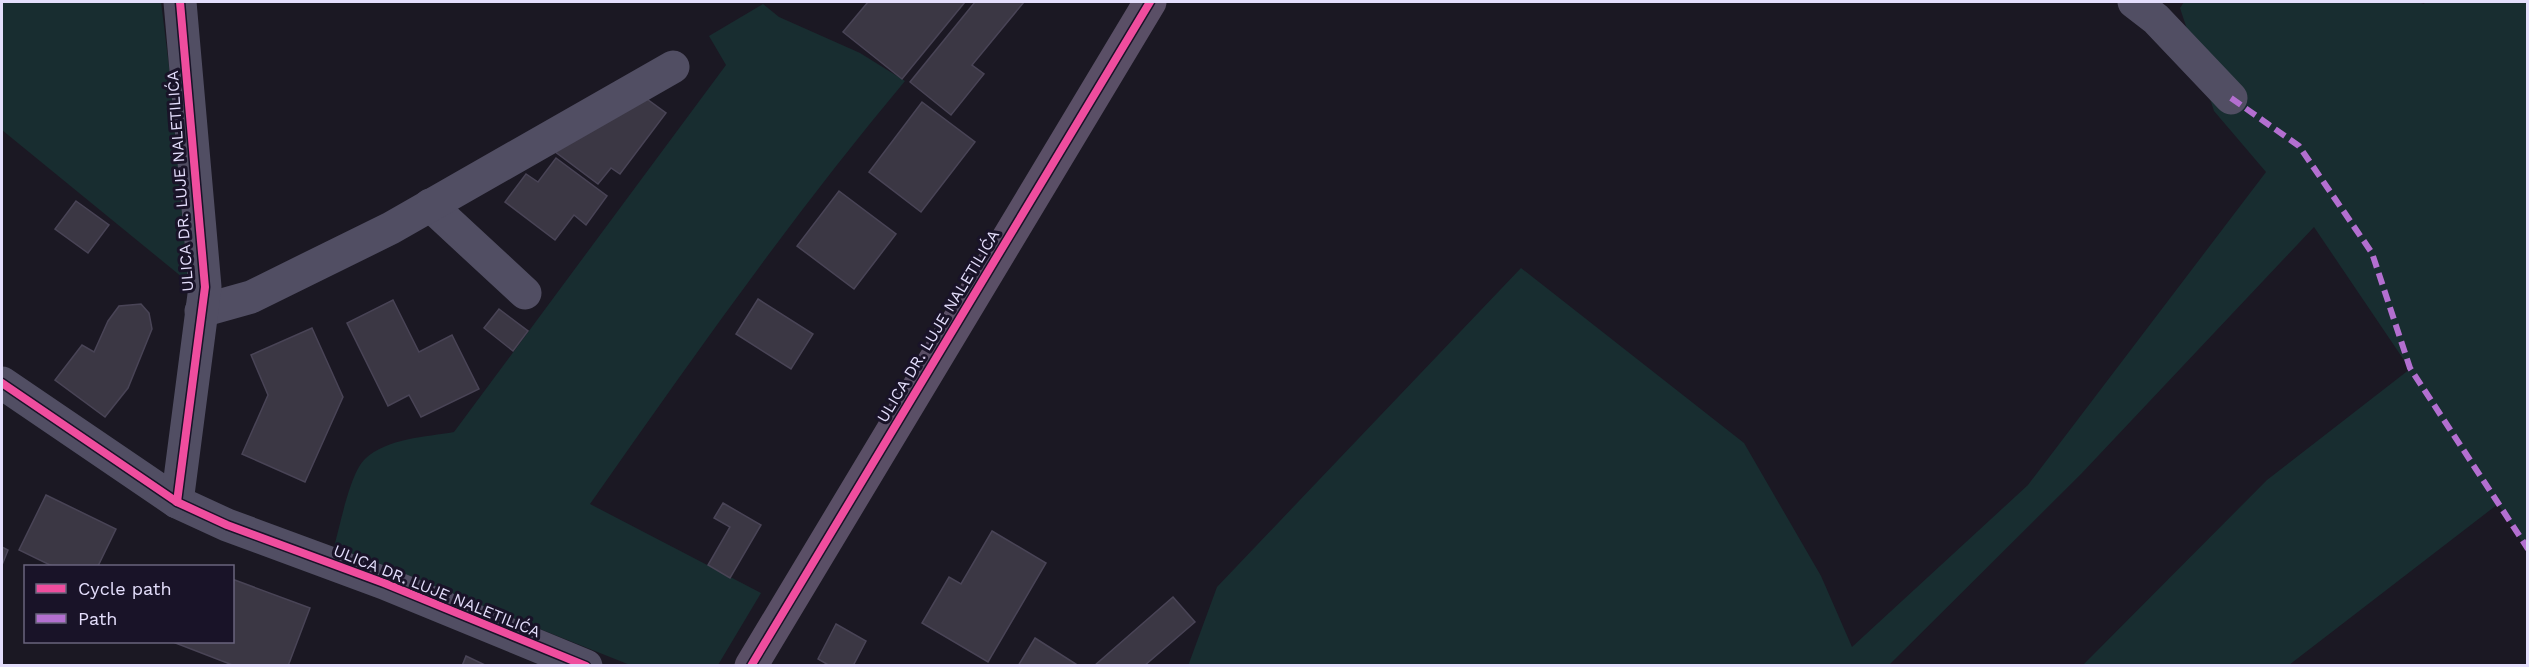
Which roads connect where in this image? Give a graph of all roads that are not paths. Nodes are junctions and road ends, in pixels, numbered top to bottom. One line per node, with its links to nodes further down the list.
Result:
1 (180, 2): 8 (street, ULICA DR. LUJE NALETILIĆA)
2 (1150, 2): 12 (main road, ULICA DR. LUJE NALETILIĆA)
3 (2134, 2): 5 (street)
4 (673, 67): 6 (street)
5 (2231, 98)
6 (430, 205): 7 (street); 8 (street)
7 (525, 293)
8 (201, 311): 10 (street, ULICA DR. LUJE NALETILIĆA)
9 (2, 383): 10 (street, ULICA DR. LUJE NALETILIĆA)
10 (177, 502): 11 (street, ULICA DR. LUJE NALETILIĆA)
11 (586, 666)
12 (750, 666)

